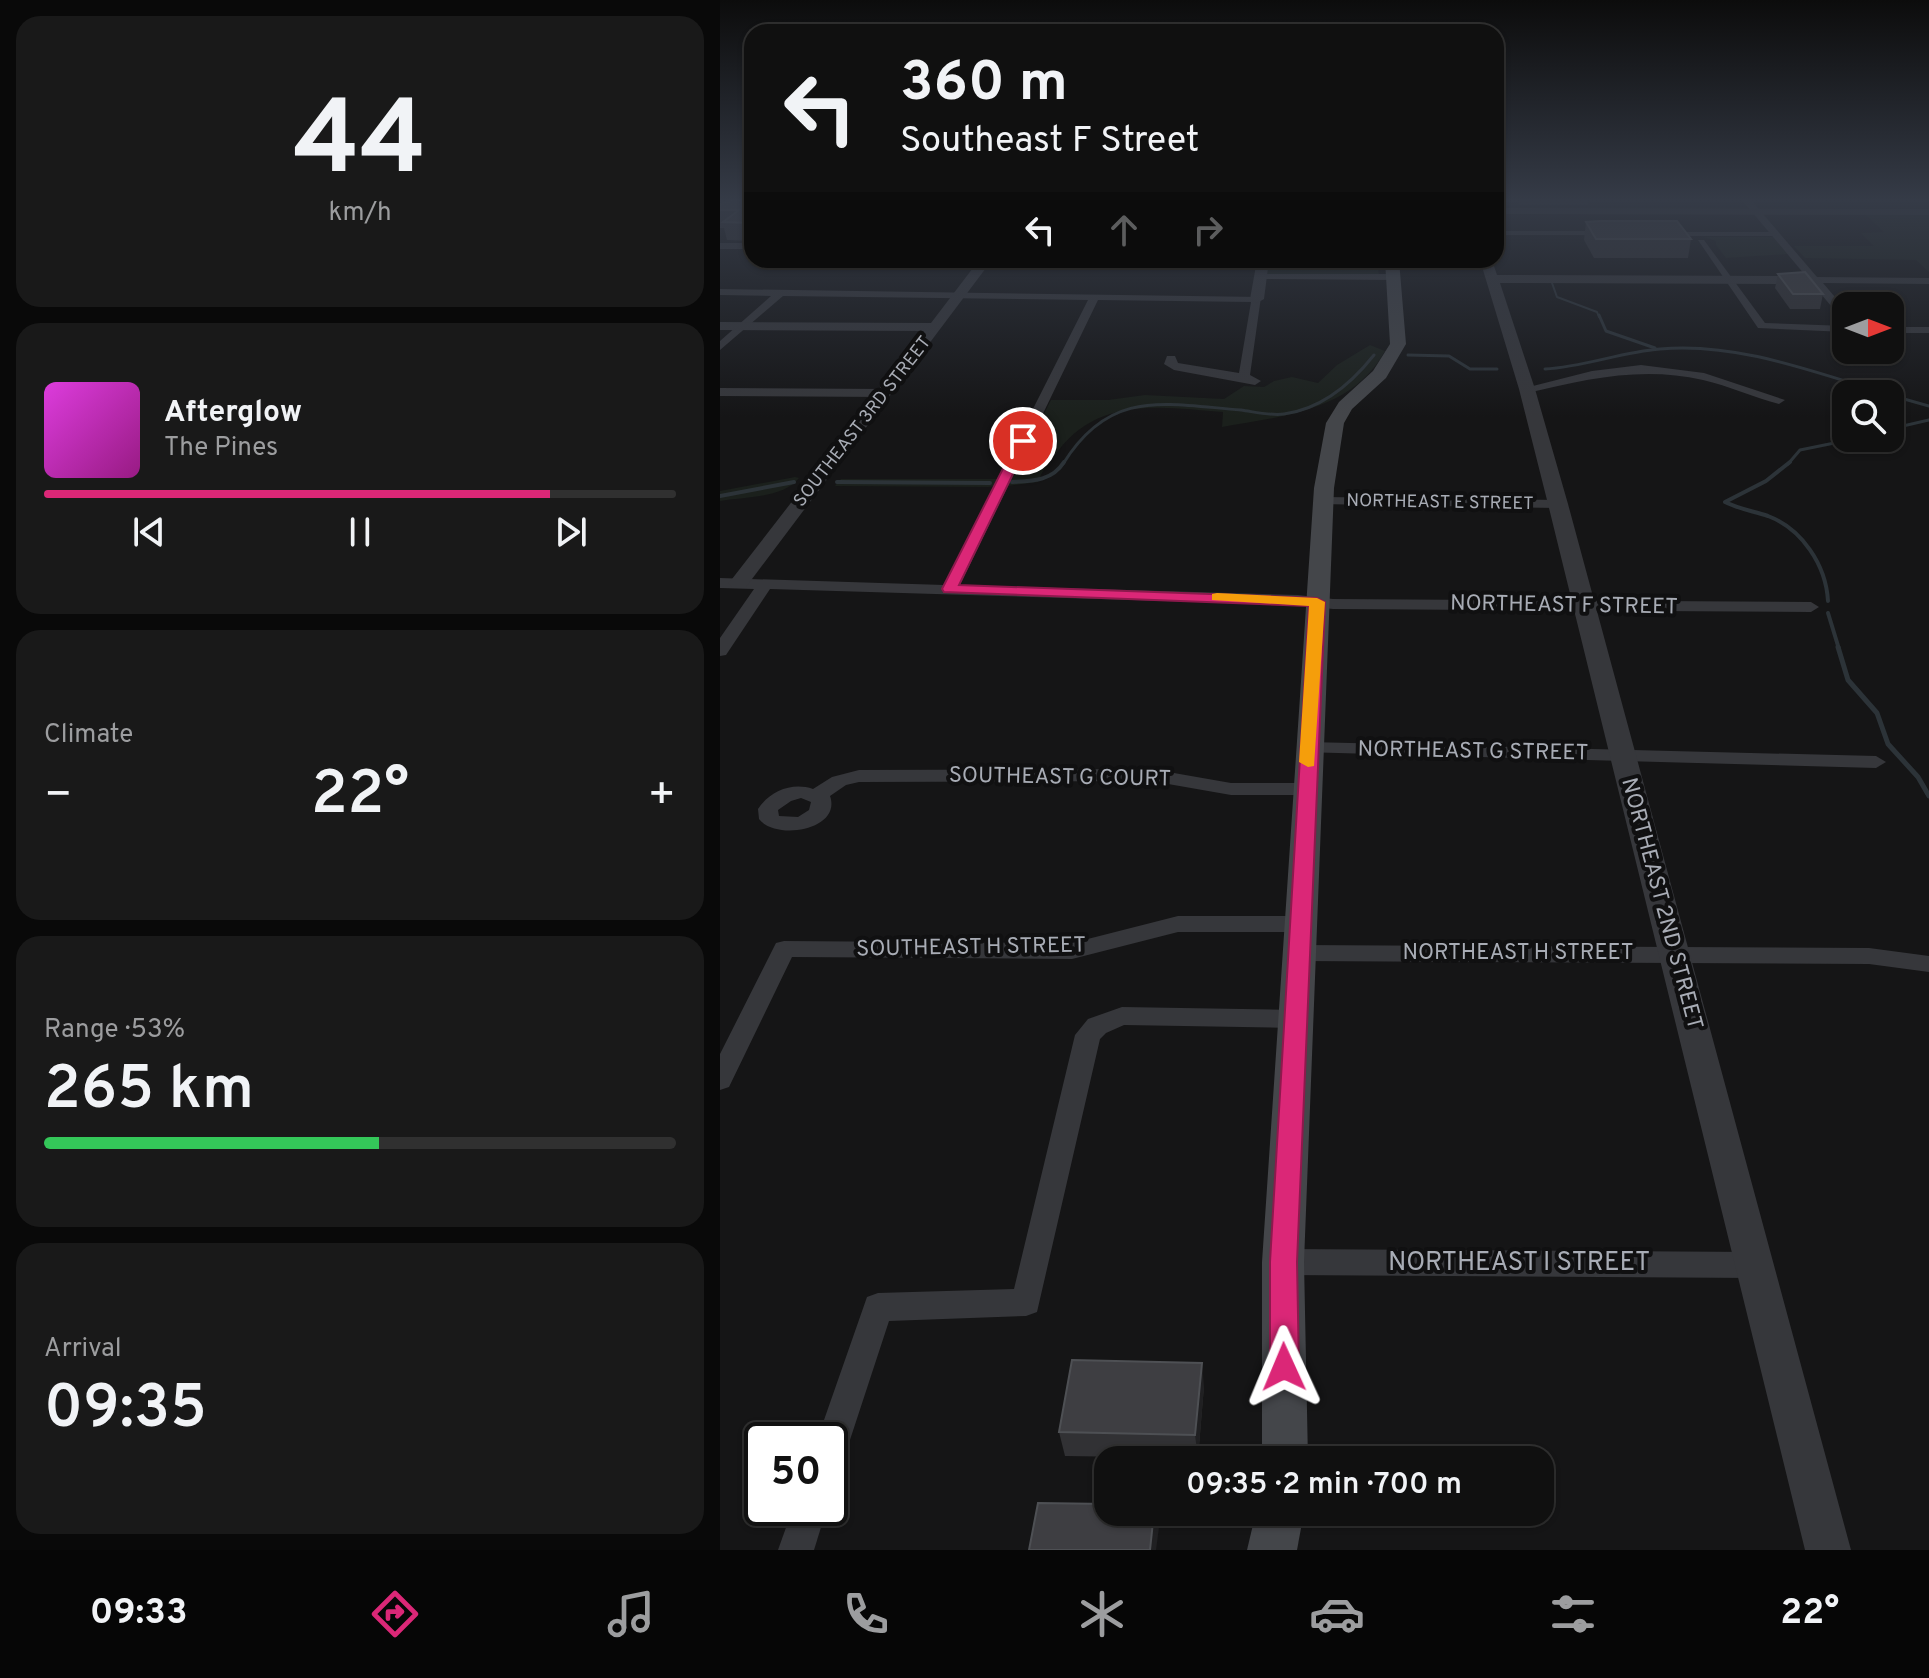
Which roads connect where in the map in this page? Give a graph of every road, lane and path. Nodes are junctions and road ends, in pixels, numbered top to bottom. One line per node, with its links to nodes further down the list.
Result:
1 (977, 272): 17 (street, SOUTHEAST 3RD STREET)
2 (1261, 272): 10 (street)
3 (1329, 272): 10 (street)
4 (1393, 272): 33 (main road)
5 (1490, 272): 29 (street, NORTHEAST 2ND STREET)
6 (1569, 272): 11 (street)
7 (1723, 272): 11 (street)
8 (1808, 272): 12 (street)
9 (1894, 272): 13 (street)
10 (1260, 277): 19 (street)
11 (1728, 279): 12 (street); 24 (street)
12 (1815, 280): 13 (street); 20 (street)
13 (1903, 281): 14 (street)
14 (1929, 281)
15 (720, 292): 16 (street)
16 (780, 293): 17 (street); 22 (street)
17 (960, 295): 18 (street); 23 (street, SOUTHEAST 3RD STREET)
18 (1094, 298): 19 (street); 38 (street)
19 (1257, 299): 28 (street)
20 (1832, 300)
21 (720, 326): 22 (street)
22 (744, 326): 23 (street); 27 (street)
23 (937, 327): 31 (street, SOUTHEAST 3RD STREET)
24 (1832, 328)
25 (1904, 330): 26 (street)
26 (1929, 330)
27 (720, 347)
28 (1171, 359)
29 (1527, 389): 32 (street); 34 (street, NORTHEAST 2ND STREET)
30 (720, 392): 31 (street)
31 (886, 393): 36 (street, SOUTHEAST 3RD STREET)
32 (1779, 400)
33 (1323, 501): 34 (street, NORTHEAST E STREET); 39 (main road)
34 (1558, 504): 41 (street, NORTHEAST 2ND STREET)
35 (720, 583): 36 (street, NORTHEAST F STREET)
36 (739, 583): 37 (street, NORTHEAST F STREET)
37 (766, 584): 38 (street, NORTHEAST F STREET); 42 (street)
38 (950, 589): 39 (street, NORTHEAST F STREET)
39 (1317, 602): 41 (street, NORTHEAST F STREET); 43 (main road)
40 (1811, 607): 41 (street, NORTHEAST F STREET)
41 (1585, 608): 44 (street, NORTHEAST 2ND STREET)
42 (720, 651)
43 (1309, 748): 44 (street, NORTHEAST G STREET); 46 (main road)
44 (1623, 756): 45 (street, NORTHEAST G STREET); 49 (street, NORTHEAST 2ND STREET)
45 (1876, 762)
46 (1306, 789): 47 (street, SOUTHEAST G COURT); 48 (main road)
47 (817, 795)
48 (1298, 938): 49 (street, NORTHEAST H STREET); 51 (main road); 52 (street, SOUTHEAST H STREET)
49 (1675, 953): 50 (street, NORTHEAST H STREET); 54 (street, NORTHEAST 2ND STREET)
50 (1929, 964)
51 (1294, 1019): 53 (main road); 55 (street)
52 (721, 1074)
53 (1283, 1262): 54 (street, NORTHEAST I STREET); 56 (main road)
54 (1755, 1265): 61 (street, NORTHEAST 2ND STREET)
55 (839, 1422)
56 (1285, 1446)
57 (804, 1526): 59 (street)
58 (1277, 1526): 60 (main road)
59 (796, 1550)
60 (1272, 1550)
61 (1828, 1550)

